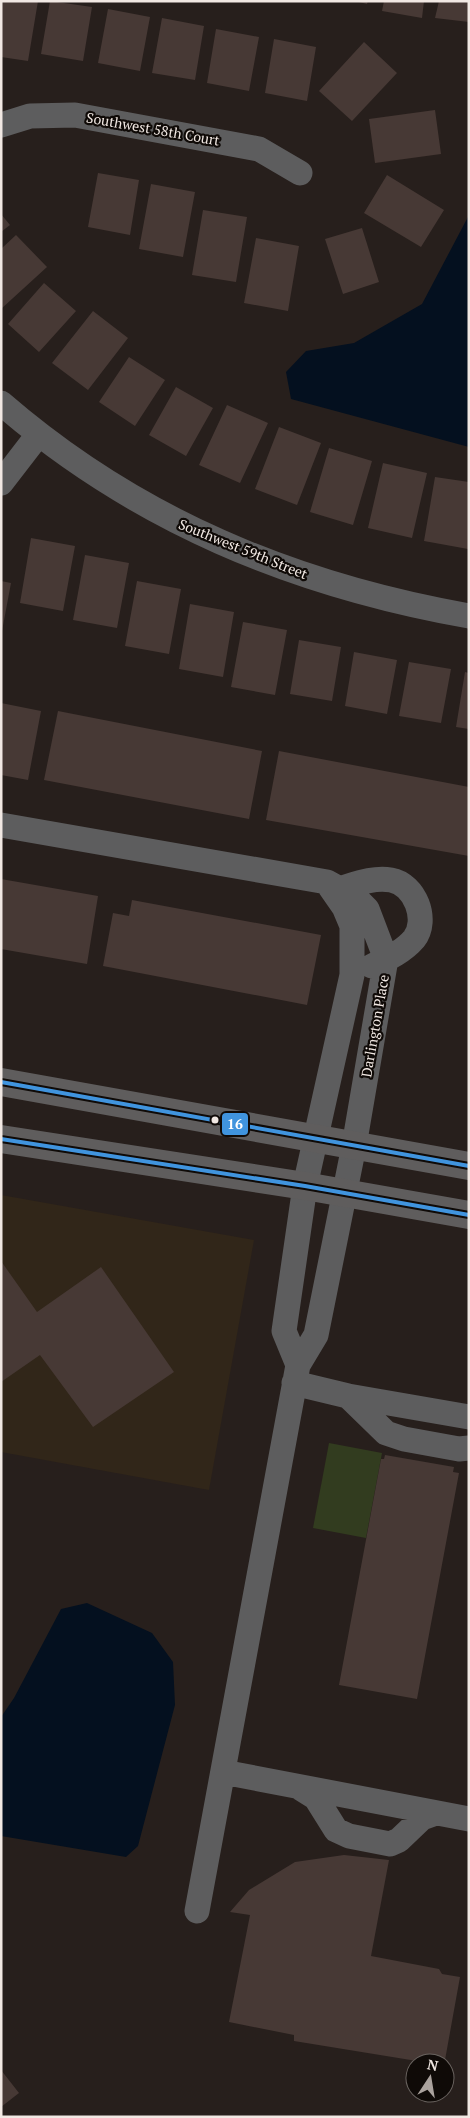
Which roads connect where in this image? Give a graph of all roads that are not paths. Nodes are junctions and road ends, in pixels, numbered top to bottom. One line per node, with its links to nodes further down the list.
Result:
1 (1, 125): 2 (street, Southwest 58th Court)
2 (300, 173)
3 (1, 403): 4 (street, Southwest 59th Street)
4 (38, 435): 5 (street); 6 (street, Southwest 59th Street)
5 (1, 484)
6 (469, 616)
7 (1, 825): 8 (street, Darlington Place)
8 (333, 885): 9 (street, Darlington Place); 9 (street); 10 (street)
9 (386, 959): 10 (street); 11 (street, Darlington Place)
10 (352, 975): 12 (street)
11 (375, 1029): 12 (street); 16 (street, Darlington Place)
12 (336, 1046): 15 (street)
13 (1, 1082): 15 (main road)
14 (1, 1139): 18 (main road)
15 (314, 1139): 16 (main road); 18 (street)
16 (354, 1146): 17 (main road); 19 (street, Darlington Place)
17 (469, 1166)
18 (305, 1186): 19 (main road); 21 (street)
19 (344, 1193): 20 (main road); 21 (street, Darlington Place)
20 (469, 1215)
21 (296, 1374): 22 (street); 25 (street)
22 (348, 1396): 23 (street); 24 (street)
23 (469, 1417)
24 (469, 1448)
25 (223, 1772): 26 (street); 29 (street)
26 (298, 1786): 27 (street); 27 (street)
27 (436, 1813): 28 (street)
28 (469, 1819)
29 (197, 1911)

